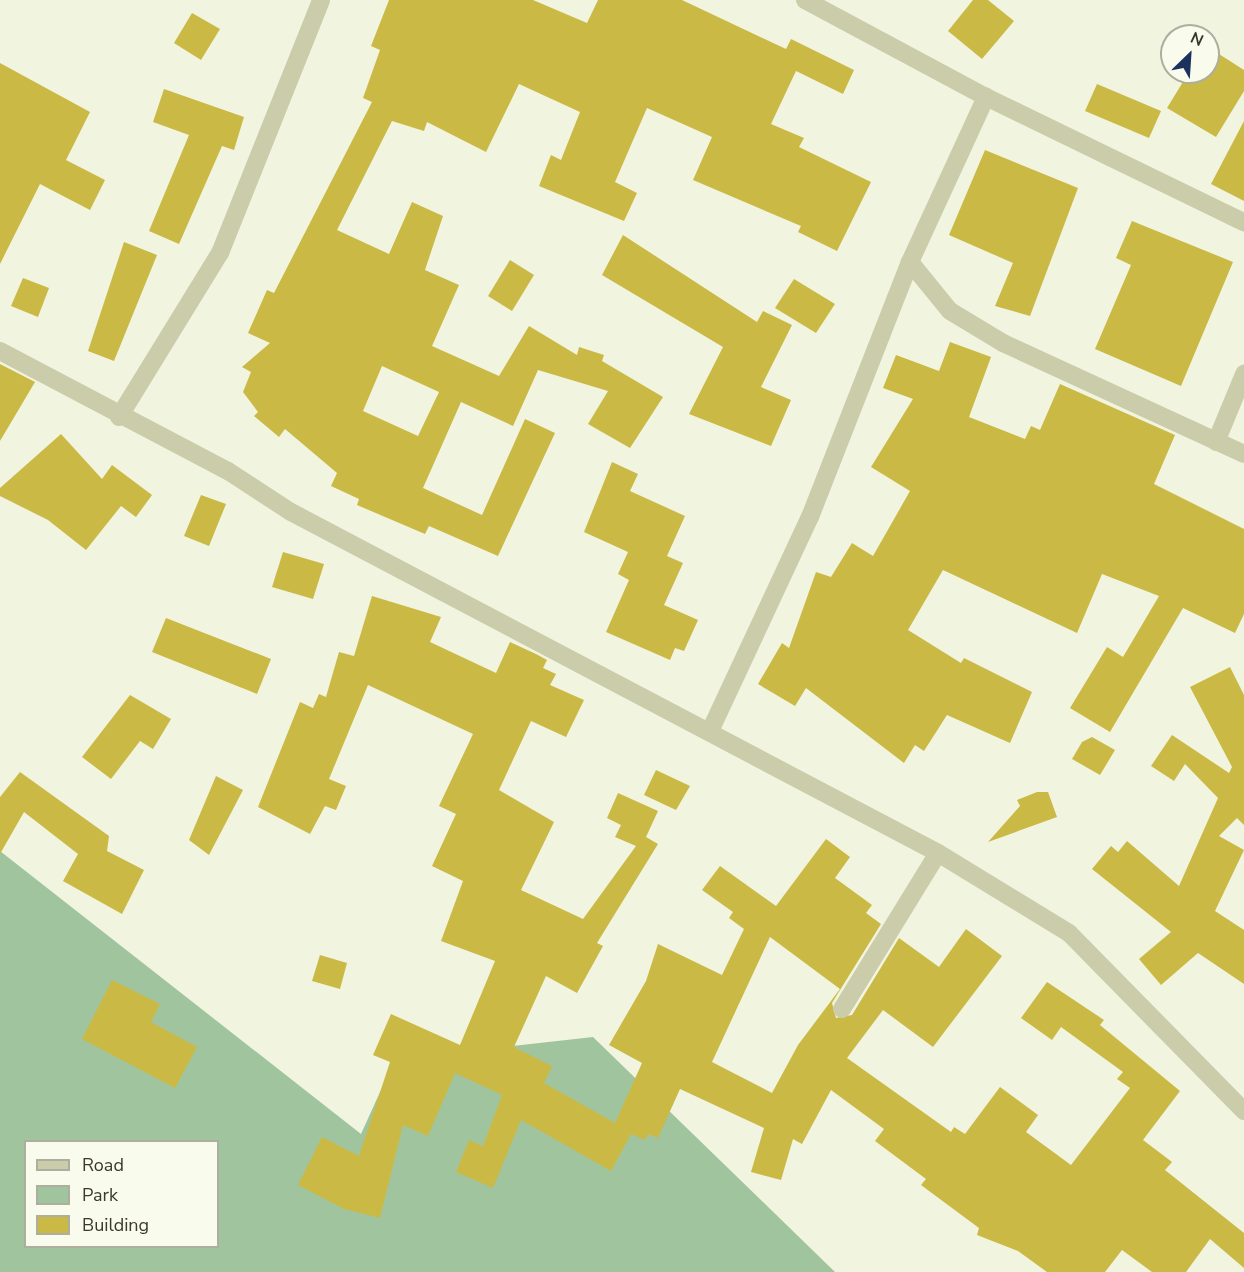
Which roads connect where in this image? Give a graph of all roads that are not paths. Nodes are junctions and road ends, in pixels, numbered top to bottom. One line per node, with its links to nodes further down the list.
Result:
1 (321, 0): 8 (street)
2 (805, 0): 3 (street)
3 (986, 98): 4 (street); 5 (street)
4 (1244, 222)
5 (910, 262): 9 (street); 11 (street)
6 (0, 351): 8 (street)
7 (1244, 374): 9 (street)
8 (119, 417): 11 (street)
9 (1216, 442): 10 (street)
10 (1244, 454)
11 (711, 729): 12 (street)
12 (938, 853): 13 (street); 14 (street)
13 (842, 1009)
14 (1244, 1111)

